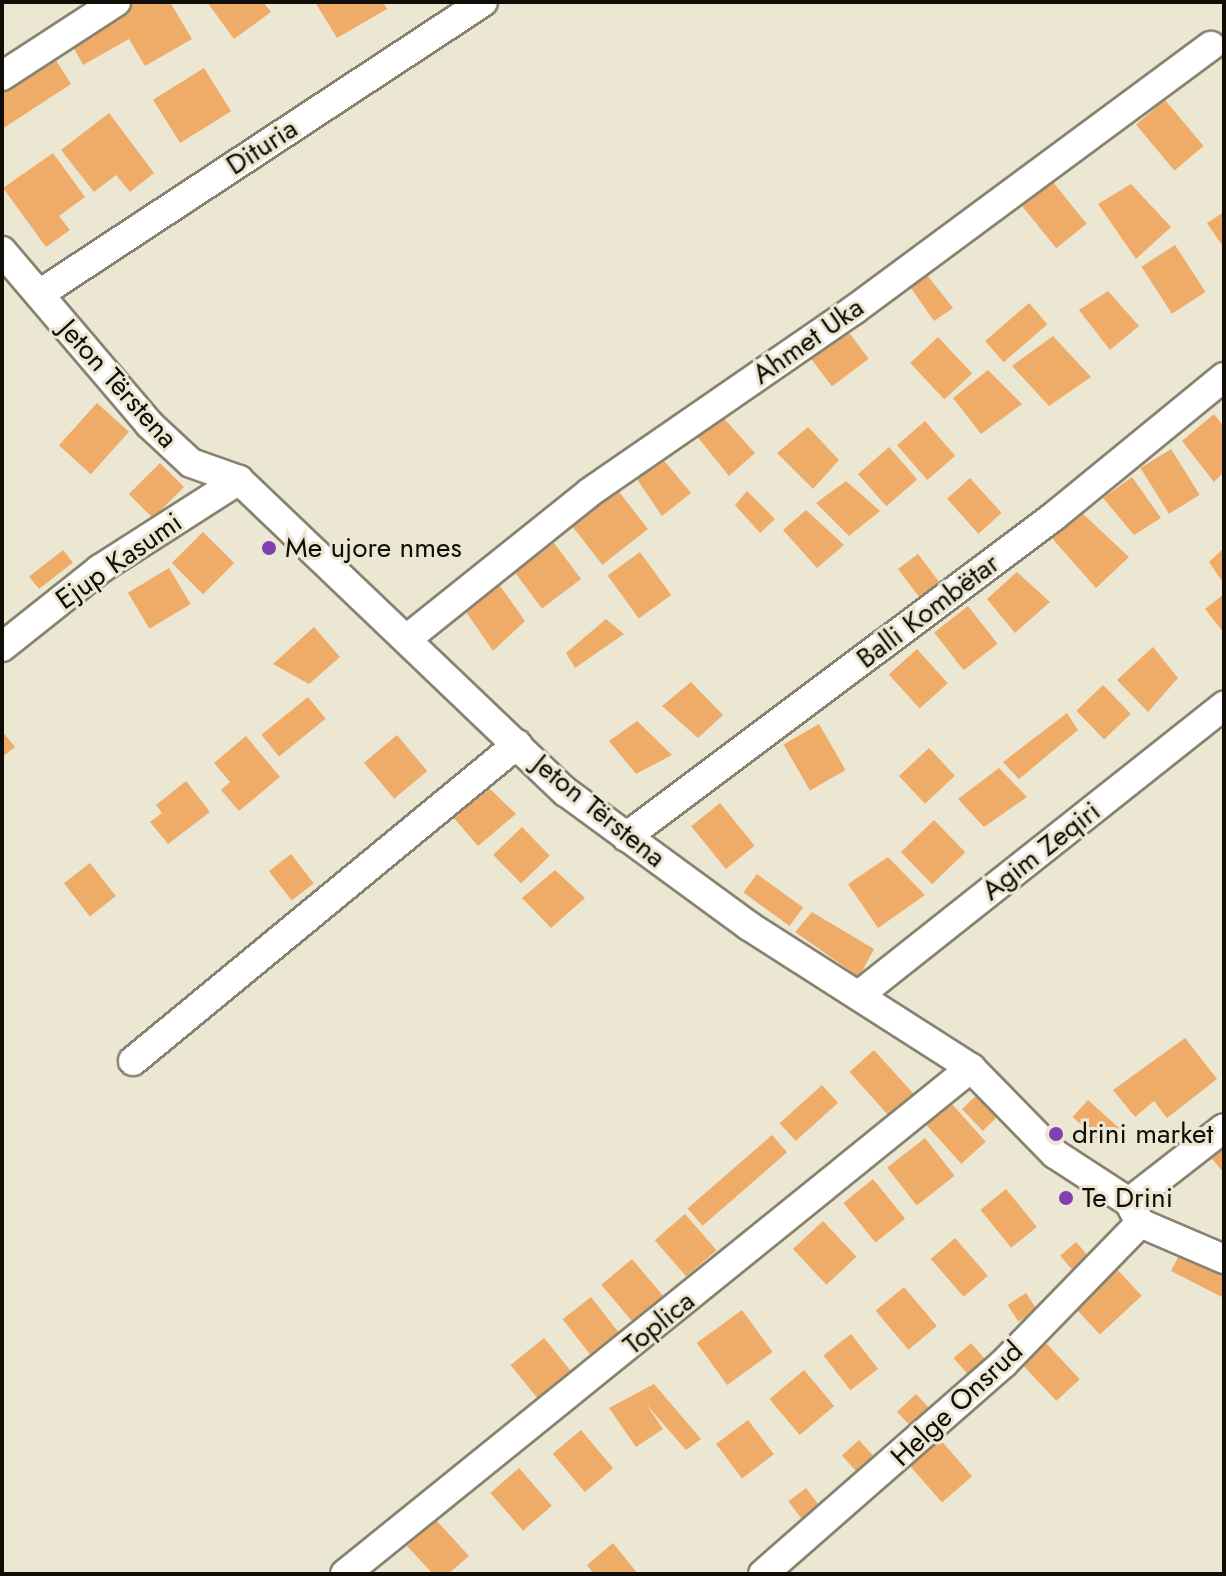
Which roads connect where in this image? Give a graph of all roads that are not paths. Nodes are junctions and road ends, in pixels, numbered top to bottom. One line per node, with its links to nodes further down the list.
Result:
1 (116, 2): 4 (street)
2 (483, 2): 6 (street, Dituria)
3 (1211, 46): 9 (street, Ahmet Uka)
4 (2, 76)
5 (2, 251): 6 (street, Jeton Tërstena)
6 (41, 293): 8 (street, Jeton Tërstena)
7 (1224, 377): 13 (street, Balli Kombëtar)
8 (239, 480): 9 (street, Jeton Tërstena); 10 (street, Ejup Kasumi)
9 (408, 638): 12 (street, Jeton Tërstena)
10 (2, 647)
11 (1224, 706): 14 (street, Agim Zeqiri)
12 (517, 744): 13 (street, Jeton Tërstena); 15 (street)
13 (626, 837): 14 (street, Jeton Tërstena)
14 (859, 995): 16 (street, Jeton Tërstena)
15 (133, 1061)
16 (971, 1068): 18 (street, Jeton Tërstena); 20 (street, Toplica)
17 (1224, 1128): 18 (street, Helge Onsrud)
18 (1135, 1213): 19 (street, Jeton Tërstena); 21 (street, Helge Onsrud)
19 (1224, 1259)
20 (345, 1574)
21 (763, 1574)

